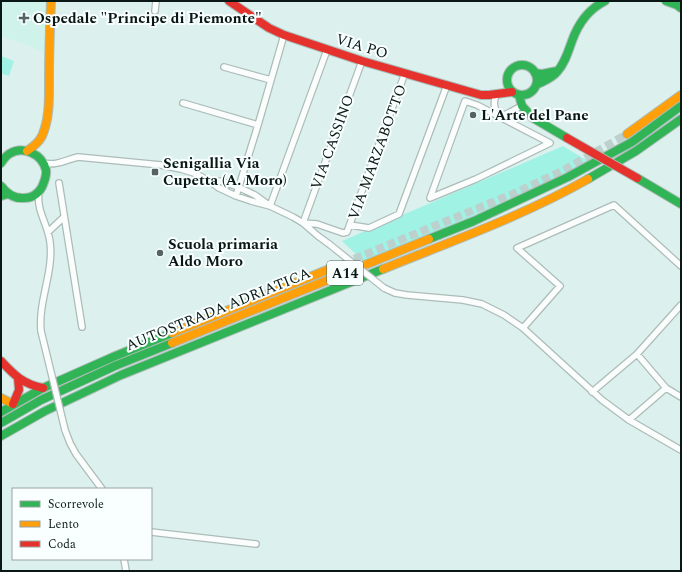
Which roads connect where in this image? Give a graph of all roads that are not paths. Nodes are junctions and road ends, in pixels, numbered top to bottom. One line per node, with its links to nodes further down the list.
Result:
1 (51, 1): 30 (main road)
2 (156, 1): 7 (street)
3 (230, 1): 8 (main road, VIA PO)
4 (605, 1): 12 (main road)
5 (666, 1): 6 (main road)
6 (681, 8)
7 (155, 10)
8 (284, 35): 9 (main road, VIA PO); 15 (street)
9 (327, 50): 10 (main road, VIA PO); 46 (street)
10 (362, 60): 13 (main road, VIA PO); 49 (street, VIA CASSINO)
11 (224, 66): 15 (street)
12 (558, 71): 14 (main road); 18 (main road)
13 (405, 73): 17 (main road, VIA PO); 50 (street, VIA MARZABOTTO)
14 (535, 73): 16 (main road); 18 (main road)
15 (271, 80): 28 (street)
16 (507, 80): 19 (main road); 22 (main road)
17 (447, 85): 22 (main road, VIA PO); 50 (street)
18 (536, 85): 20 (main road)
19 (516, 93): 20 (main road, VIA PO); 22 (main road, VIA PO); 25 (main road)
20 (530, 94): 25 (main road)
21 (681, 94): 29 (main road)
22 (496, 95): 26 (street)
23 (183, 103): 28 (street)
24 (681, 106): 68 (main road, AUTOSTRADA ADRIATICA / A14)
25 (525, 110): 26 (street); 45 (main road, bridge)
26 (499, 116): 26 (street)
27 (681, 119): 69 (main road, AUTOSTRADA ADRIATICA / A14)
28 (258, 125): 40 (street)
29 (627, 134)
30 (38, 142): 31 (main road); 32 (main road)
31 (27, 151): 32 (main road); 33 (main road)
32 (36, 155): 34 (main road)
33 (1, 163)
34 (43, 163): 35 (street); 36 (main road)
35 (56, 164): 36 (street); 37 (street)
36 (46, 173): 41 (main road)
37 (211, 182): 40 (street); 43 (street)
38 (59, 183): 48 (street)
39 (1, 186): 42 (main road)
40 (238, 187): 43 (street); 46 (street)
41 (39, 192): 44 (main road); 47 (street)
42 (4, 195): 44 (main road)
43 (236, 196): 46 (street)
44 (31, 201): 47 (street)
45 (681, 204)
46 (270, 206): 49 (street)
47 (40, 211): 51 (street)
48 (64, 217): 51 (street); 55 (street)
49 (303, 224): 50 (street, VIA MARZABOTTO); 56 (street, bridge)
50 (350, 225)
51 (48, 232): 71 (street, bridge)
52 (681, 266): 56 (street)
53 (332, 268): 60 (main road)
54 (681, 305): 57 (street)
55 (82, 327)
56 (523, 328): 62 (street)
57 (637, 354): 61 (street); 62 (street)
58 (1, 361): 59 (main road)
59 (18, 378): 60 (main road); 65 (main road)
60 (42, 388): 65 (main road)
61 (666, 388): 63 (street); 67 (street)
62 (592, 392): 67 (street)
63 (681, 397)
64 (1, 398): 65 (main road)
65 (13, 404): 66 (main road)
66 (1, 412)
67 (629, 420): 70 (street)
68 (1, 423)
69 (1, 436)
70 (681, 450)
71 (101, 488)
72 (152, 532): 73 (street)
73 (256, 544)
74 (124, 560): 75 (street)
75 (126, 571)

